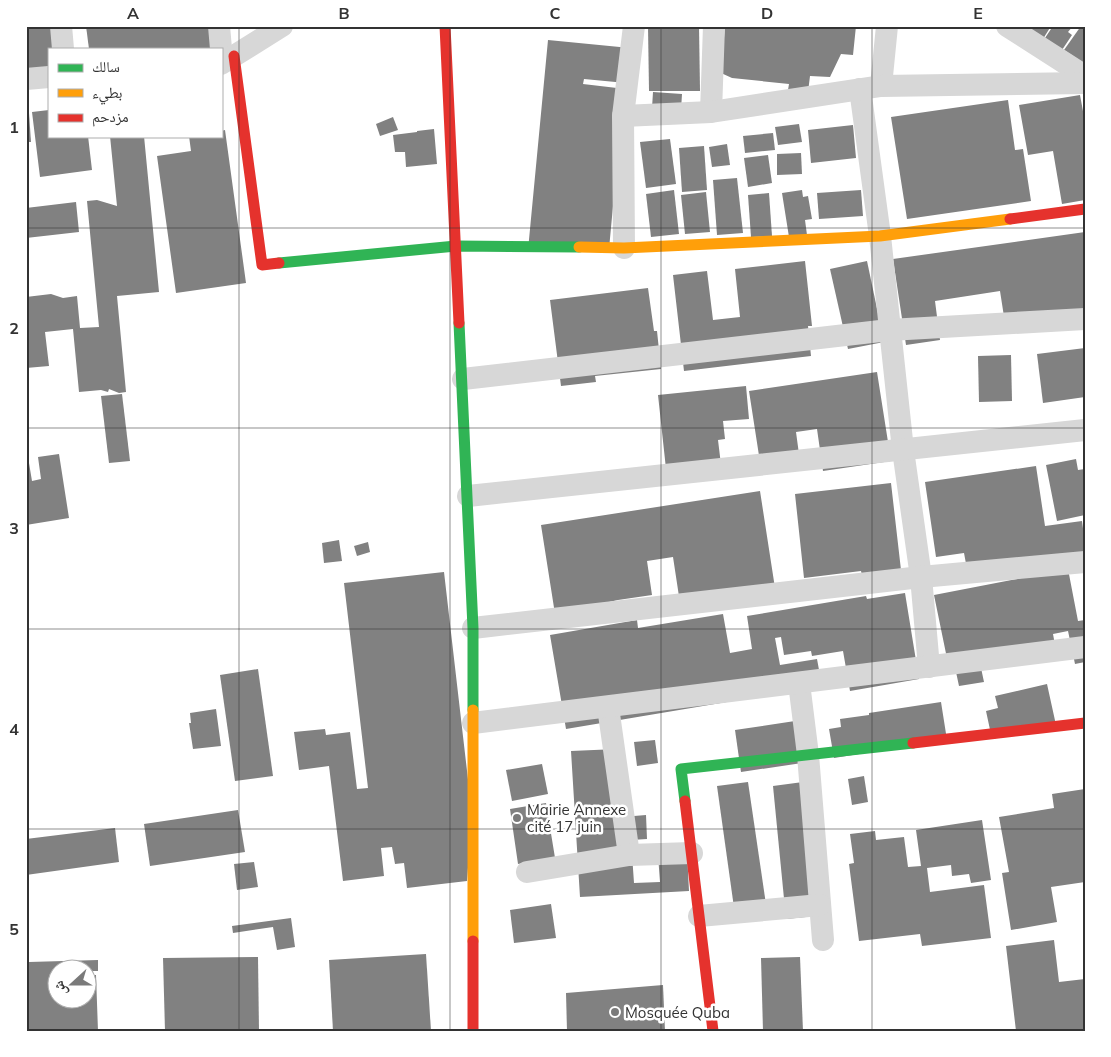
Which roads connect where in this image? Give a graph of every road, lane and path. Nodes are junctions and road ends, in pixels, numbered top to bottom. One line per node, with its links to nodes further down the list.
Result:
1 (61, 26): 9 (street)
2 (219, 26): 10 (street)
3 (282, 26): 10 (street)
4 (445, 26): 20 (street)
5 (634, 26): 17 (street)
6 (714, 26): 16 (street)
7 (887, 26): 15 (street)
8 (1007, 26): 11 (street)
9 (63, 48)
10 (224, 56): 20 (street)
11 (1085, 76)
12 (48, 77): 13 (street)
13 (26, 79)
14 (1085, 83): 15 (street)
15 (871, 88): 16 (street); 19 (street)
16 (711, 112): 17 (street)
17 (623, 116): 21 (street)
18 (1085, 209): 19 (street)
19 (880, 236): 21 (street); 23 (street)
20 (456, 246): 21 (street); 24 (street)
21 (624, 248)
22 (1085, 319): 23 (street)
23 (890, 330): 24 (street); 26 (street)
24 (462, 379): 27 (street)
25 (1085, 430): 26 (street)
26 (903, 450): 27 (street); 29 (street)
27 (468, 496): 30 (street)
28 (1085, 562): 29 (street)
29 (921, 577): 30 (street); 32 (street)
30 (473, 628): 35 (street)
31 (1085, 647): 32 (street)
32 (929, 667): 33 (street)
33 (798, 683): 34 (street); 37 (street)
34 (608, 706): 35 (street); 39 (street)
35 (473, 723): 44 (street)
36 (1085, 723): 37 (street)
37 (808, 755): 38 (street); 41 (street)
38 (692, 853): 39 (street); 42 (street)
39 (629, 855): 40 (street)
40 (527, 872)
41 (820, 905): 42 (street); 43 (street)
42 (699, 916): 45 (street)
43 (824, 940)
44 (473, 1031)
45 (713, 1031)

